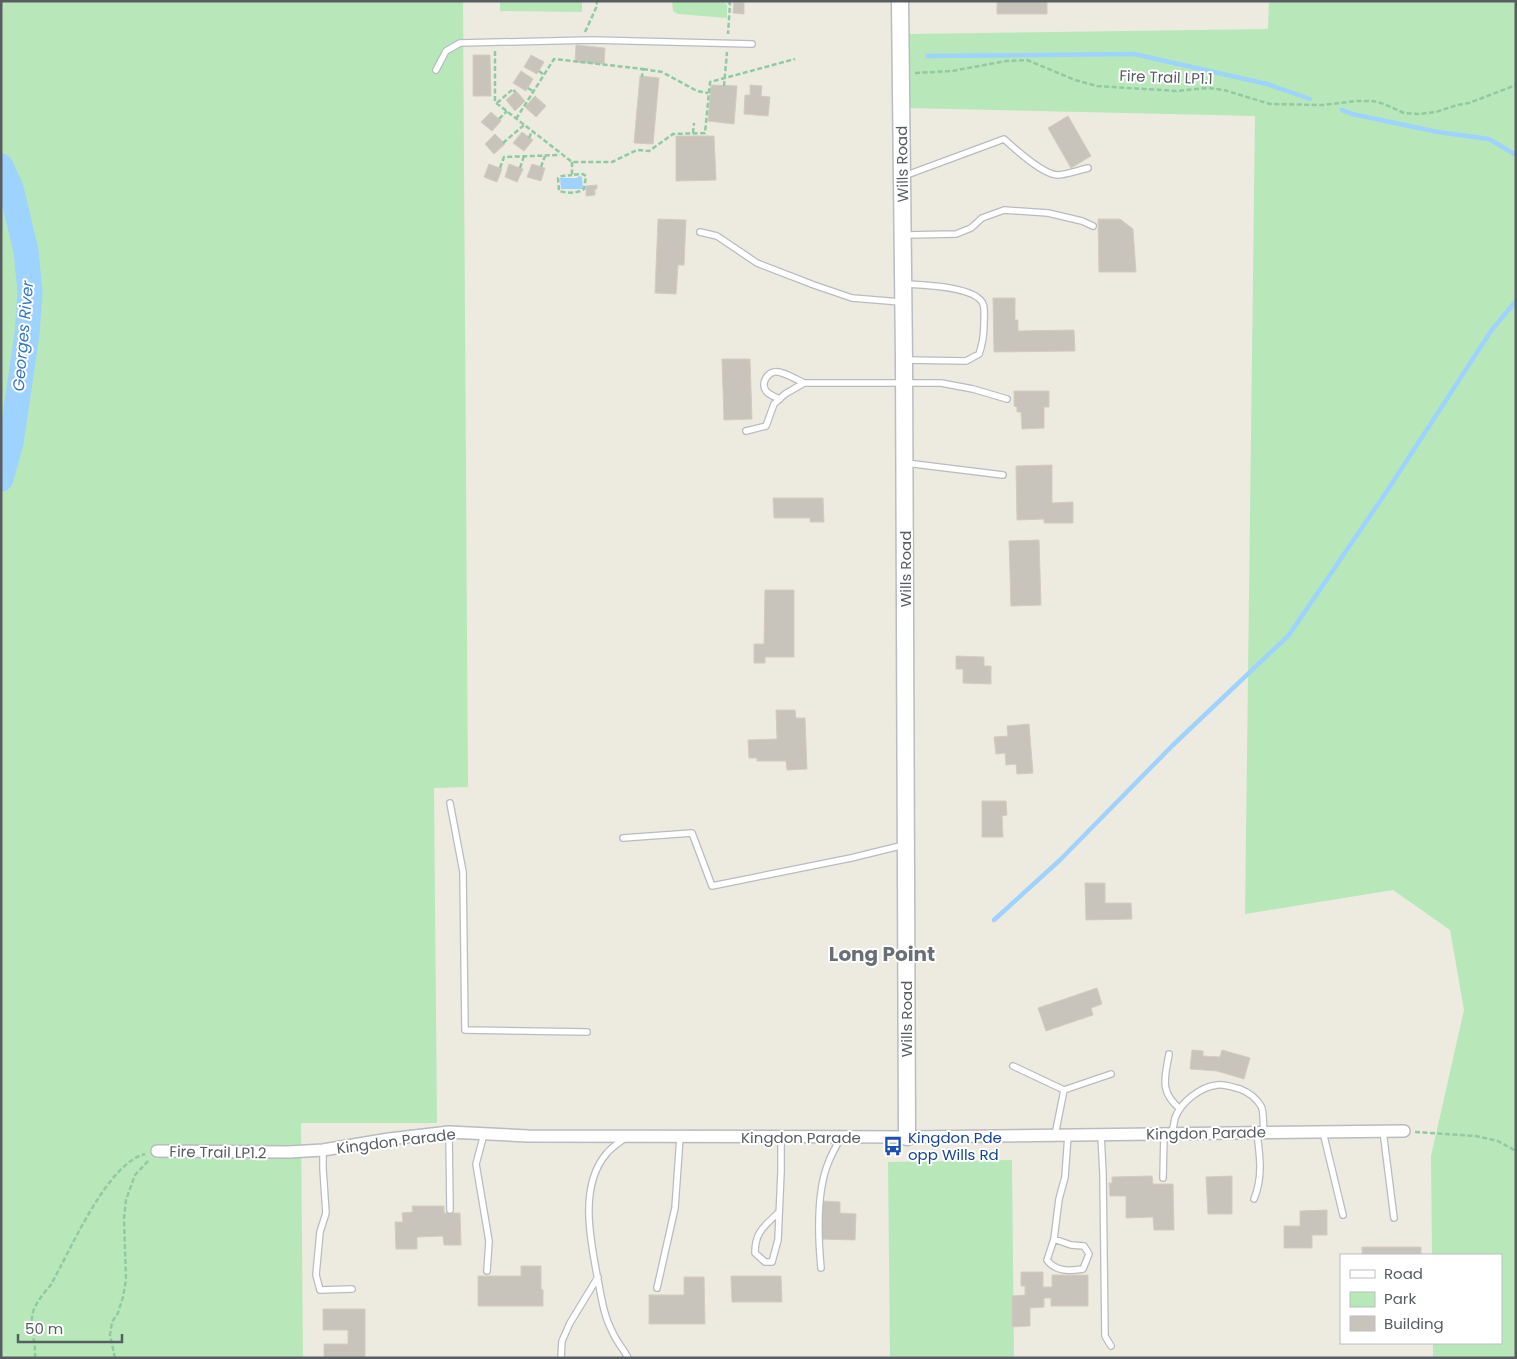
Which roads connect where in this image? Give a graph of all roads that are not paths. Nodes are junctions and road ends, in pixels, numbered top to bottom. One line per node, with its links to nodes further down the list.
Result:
1 (900, 1): 5 (street, Wills Road)
2 (752, 44): 3 (lane)
3 (436, 70)
4 (1088, 168): 5 (lane)
5 (902, 177): 8 (street, Wills Road)
6 (1093, 226): 8 (lane)
7 (700, 232): 10 (lane)
8 (902, 235): 9 (street, Wills Road)
9 (903, 283): 10 (street, Wills Road); 11 (lane)
10 (903, 302): 11 (street, Wills Road)
11 (904, 360): 13 (street, Wills Road)
12 (804, 383): 13 (lane); 14 (lane); 14 (lane)
13 (904, 384): 15 (lane); 17 (street, Wills Road)
14 (780, 399): 16 (lane)
15 (1007, 399)
16 (746, 431)
17 (904, 463): 18 (lane); 21 (street, Wills Road)
18 (1003, 475)
19 (450, 803): 22 (lane)
20 (622, 838): 21 (lane)
21 (906, 845): 42 (street, Wills Road)
22 (587, 1032)
23 (1168, 1054): 27 (lane)
24 (1013, 1066): 26 (lane)
25 (1111, 1074): 26 (lane)
26 (1064, 1090): 35 (lane)
27 (1180, 1109): 32 (lane); 34 (lane)
28 (1383, 1131): 29 (street, Kingdon Parade); 31 (street, Kingdon Parade); 51 (lane)
29 (1404, 1131)
30 (449, 1132): 33 (street, Kingdon Parade); 43 (street, Kingdon Parade); 48 (lane)
31 (1323, 1132): 32 (street, Kingdon Parade); 50 (lane)
32 (1260, 1133): 34 (street, Kingdon Parade); 47 (lane)
33 (484, 1134): 38 (street, Kingdon Parade); 54 (lane)
34 (1168, 1134): 37 (street, Kingdon Parade); 46 (lane)
35 (1055, 1135): 36 (street, Kingdon Parade); 42 (street, Kingdon Parade)
36 (1068, 1135): 37 (street, Kingdon Parade); 52 (lane)
37 (1101, 1135): 58 (lane)
38 (626, 1137): 39 (street, Kingdon Parade); 55 (lane)
39 (680, 1137): 40 (street, Kingdon Parade); 56 (lane)
40 (781, 1137): 41 (street, Kingdon Parade); 49 (lane)
41 (842, 1137): 42 (street, Kingdon Parade); 53 (lane)
42 (907, 1137)
43 (323, 1150): 45 (street, Kingdon Parade); 57 (lane)
44 (156, 1151): 45 (street, Fire Trail LP1.2)
45 (289, 1152)
46 (1163, 1178)
47 (1254, 1200)
48 (450, 1210)
49 (779, 1212): 49 (lane)
50 (1342, 1215)
51 (1394, 1218)
52 (1054, 1239): 52 (lane)
53 (821, 1268)
54 (487, 1271)
55 (598, 1277): 59 (lane); 60 (lane)
56 (657, 1288)
57 (352, 1289)
58 (1111, 1346)
59 (561, 1358)
60 (628, 1358)

